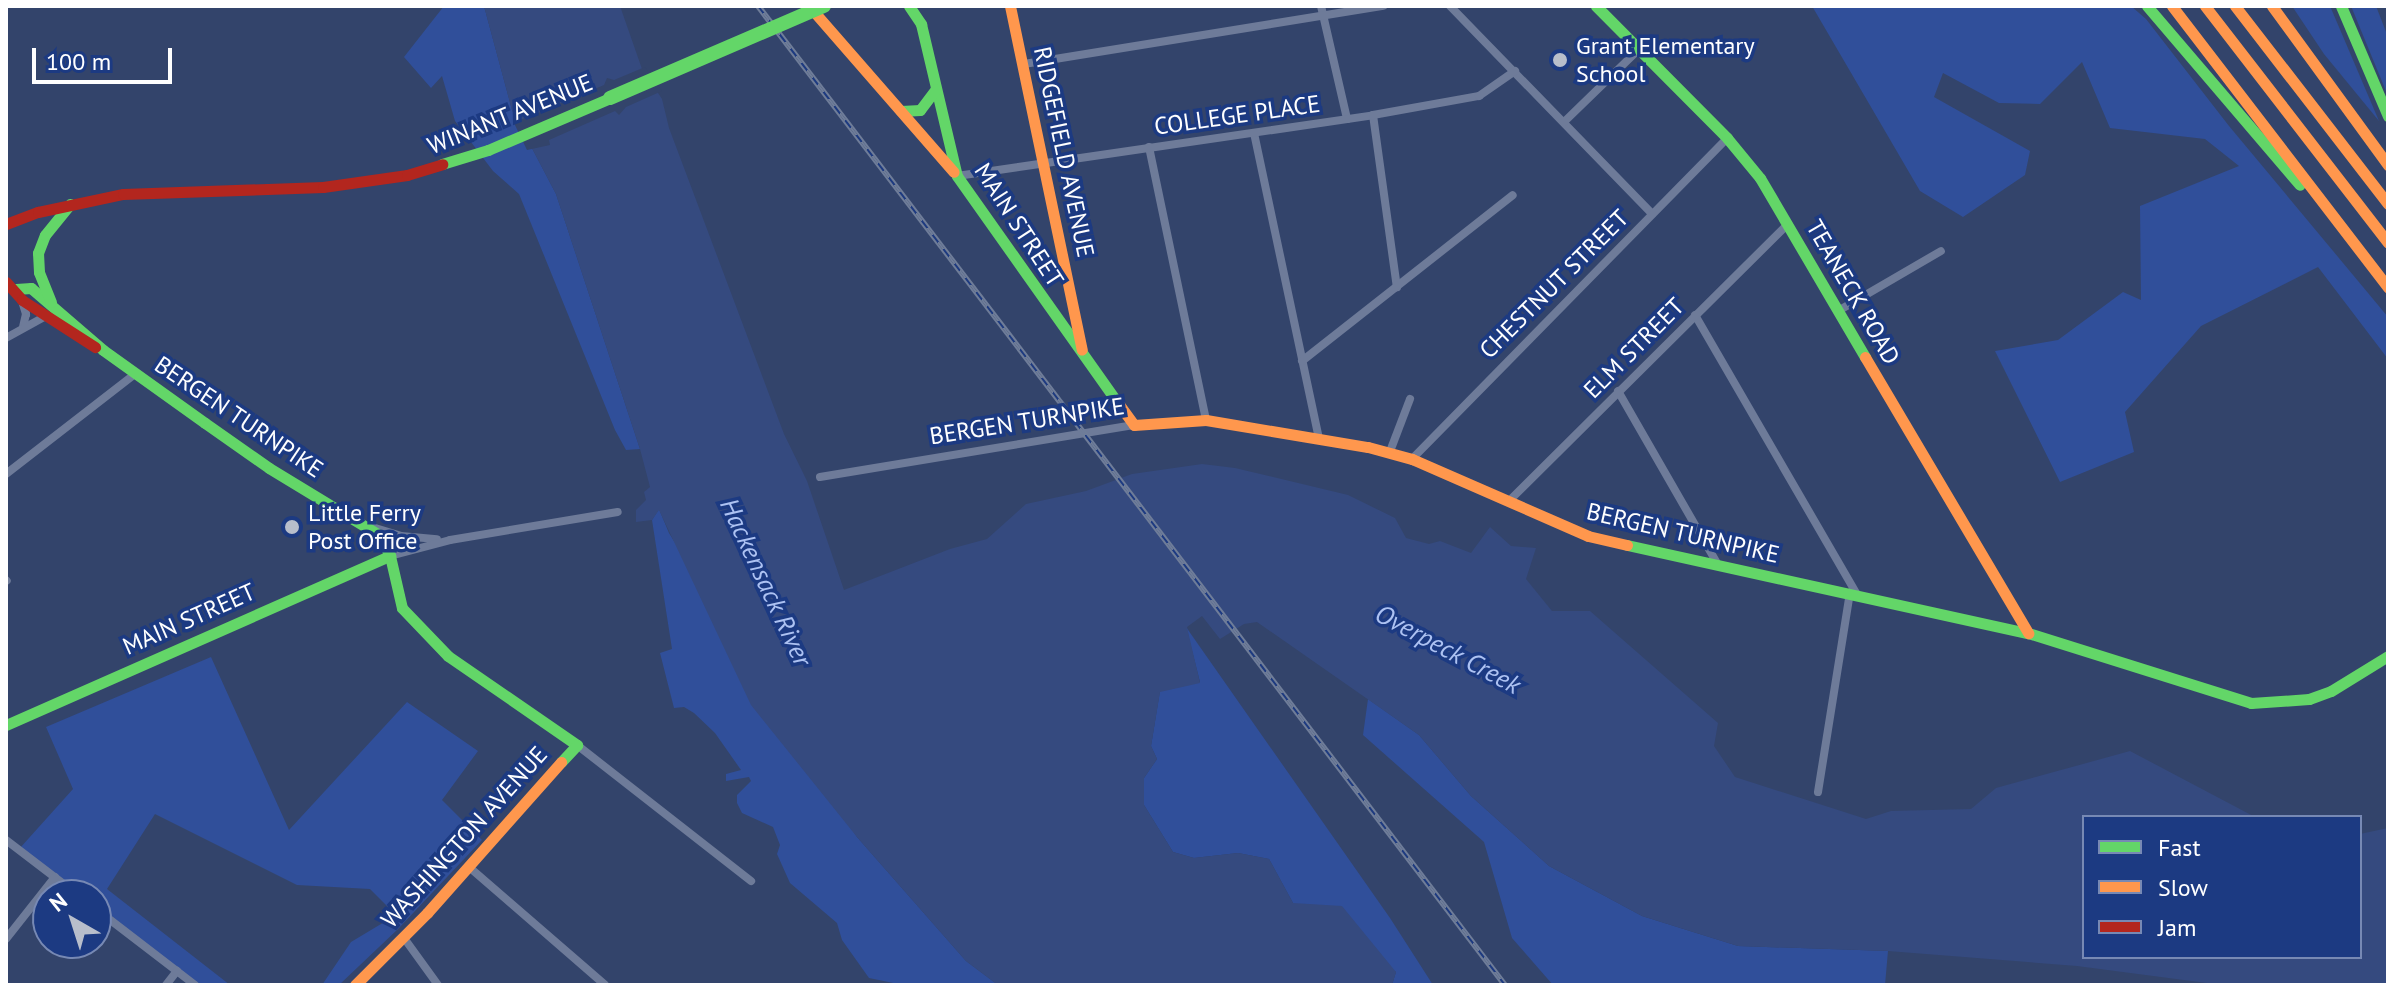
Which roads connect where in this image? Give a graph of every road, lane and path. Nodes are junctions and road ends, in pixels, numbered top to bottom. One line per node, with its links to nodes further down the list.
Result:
1 (809, 6): 21 (main road)
2 (824, 6): 33 (main road, WINANT AVENUE, bridge)
3 (909, 6): 16 (main road)
4 (924, 6): 16 (main road)
5 (1010, 6): 18 (main road, RIDGEFIELD AVENUE)
6 (1383, 6): 15 (street)
7 (1450, 6): 19 (street)
8 (1596, 6): 17 (main road, TEANECK ROAD)
9 (2147, 6): 36 (main road)
10 (2172, 6): 36 (main road)
11 (2205, 6): 39 (main road)
12 (2235, 6): 34 (main road)
13 (2272, 6): 30 (main road)
14 (2341, 6): 23 (main road)
15 (1322, 11): 18 (street); 24 (street)
16 (921, 24): 20 (main road, MAIN STREET)
17 (1639, 49): 25 (street); 27 (main road, TEANECK ROAD)
18 (1024, 64): 29 (main road, RIDGEFIELD AVENUE)
19 (1515, 71): 22 (street, COLLEGE PLACE); 25 (street)
20 (936, 89): 21 (main road); 31 (main road, MAIN STREET)
21 (901, 110): 31 (main road)
22 (1373, 115): 24 (street, COLLEGE PLACE); 41 (street)
23 (2388, 116)
24 (1347, 119): 26 (street, COLLEGE PLACE)
25 (1564, 122): 35 (street)
26 (1254, 133): 28 (street, COLLEGE PLACE); 52 (street)
27 (1727, 138): 35 (street, CHESTNUT STREET); 38 (main road, TEANECK ROAD)
28 (1149, 147): 29 (street, COLLEGE PLACE); 56 (street)
29 (1045, 162): 31 (street, COLLEGE PLACE); 44 (main road, RIDGEFIELD AVENUE)
30 (2388, 165)
31 (957, 176): 47 (main road, MAIN STREET)
32 (1513, 195): 41 (street)
33 (70, 204): 37 (main road, WINANT AVENUE); 45 (main road)
34 (2388, 204)
35 (1652, 214): 60 (street, CHESTNUT STREET)
36 (2337, 221): 42 (main road)
37 (6, 224)
38 (1788, 224): 46 (main road, TEANECK ROAD); 48 (street, ELM STREET)
39 (2388, 243)
40 (1941, 251): 46 (street)
41 (1397, 287): 52 (street)
42 (2388, 288)
43 (14, 290): 45 (main road, BERGEN TURNPIKE); 49 (street)
44 (1071, 296): 47 (main road); 51 (main road, RIDGEFIELD AVENUE)
45 (48, 309): 49 (street); 53 (main road, BERGEN TURNPIKE)
46 (1838, 311): 70 (main road, TEANECK ROAD)
47 (1052, 314): 51 (main road, MAIN STREET)
48 (1695, 315): 54 (street, ELM STREET); 69 (street)
49 (23, 327): 50 (street)
50 (6, 338)
51 (1083, 355): 57 (main road, MAIN STREET)
52 (1302, 361): 58 (street)
53 (135, 374): 61 (street); 65 (main road, BERGEN TURNPIKE)
54 (1618, 391): 63 (street, ELM STREET); 68 (street)
55 (1410, 399): 59 (street)
56 (1206, 420): 57 (main road, BERGEN TURNPIKE); 58 (main road, BERGEN TURNPIKE)
57 (1134, 425): 62 (street, BERGEN TURNPIKE)
58 (1319, 438): 59 (main road, BERGEN TURNPIKE)
59 (1389, 454): 60 (main road, BERGEN TURNPIKE)
60 (1412, 459): 63 (main road, BERGEN TURNPIKE)
61 (6, 474)
62 (820, 477)
63 (1509, 501): 68 (main road, BERGEN TURNPIKE)
64 (618, 512): 66 (street)
65 (361, 523): 66 (street); 67 (main road, BERGEN TURNPIKE)
66 (450, 540): 67 (street)
67 (390, 556): 72 (main road, MAIN STREET); 73 (main road, WASHINGTON AVENUE)
68 (1718, 565): 69 (main road, BERGEN TURNPIKE)
69 (1854, 593): 70 (main road, BERGEN TURNPIKE); 74 (street)
70 (2028, 633): 71 (main road, BERGEN TURNPIKE)
71 (2388, 656)
72 (6, 725)
73 (577, 745): 76 (main road, WASHINGTON AVENUE); 79 (street)
74 (1818, 792)
75 (6, 840): 77 (street)
76 (469, 867): 81 (main road, WASHINGTON AVENUE); 88 (street)
77 (55, 877): 78 (street); 82 (street)
78 (58, 879)
79 (751, 881)
80 (112, 921): 83 (street)
81 (404, 938): 86 (main road, WASHINGTON AVENUE); 87 (street)
82 (6, 939)
83 (177, 971): 84 (street); 85 (street)
84 (166, 985)
85 (195, 985)
86 (355, 985)
87 (438, 985)
88 (605, 985)

